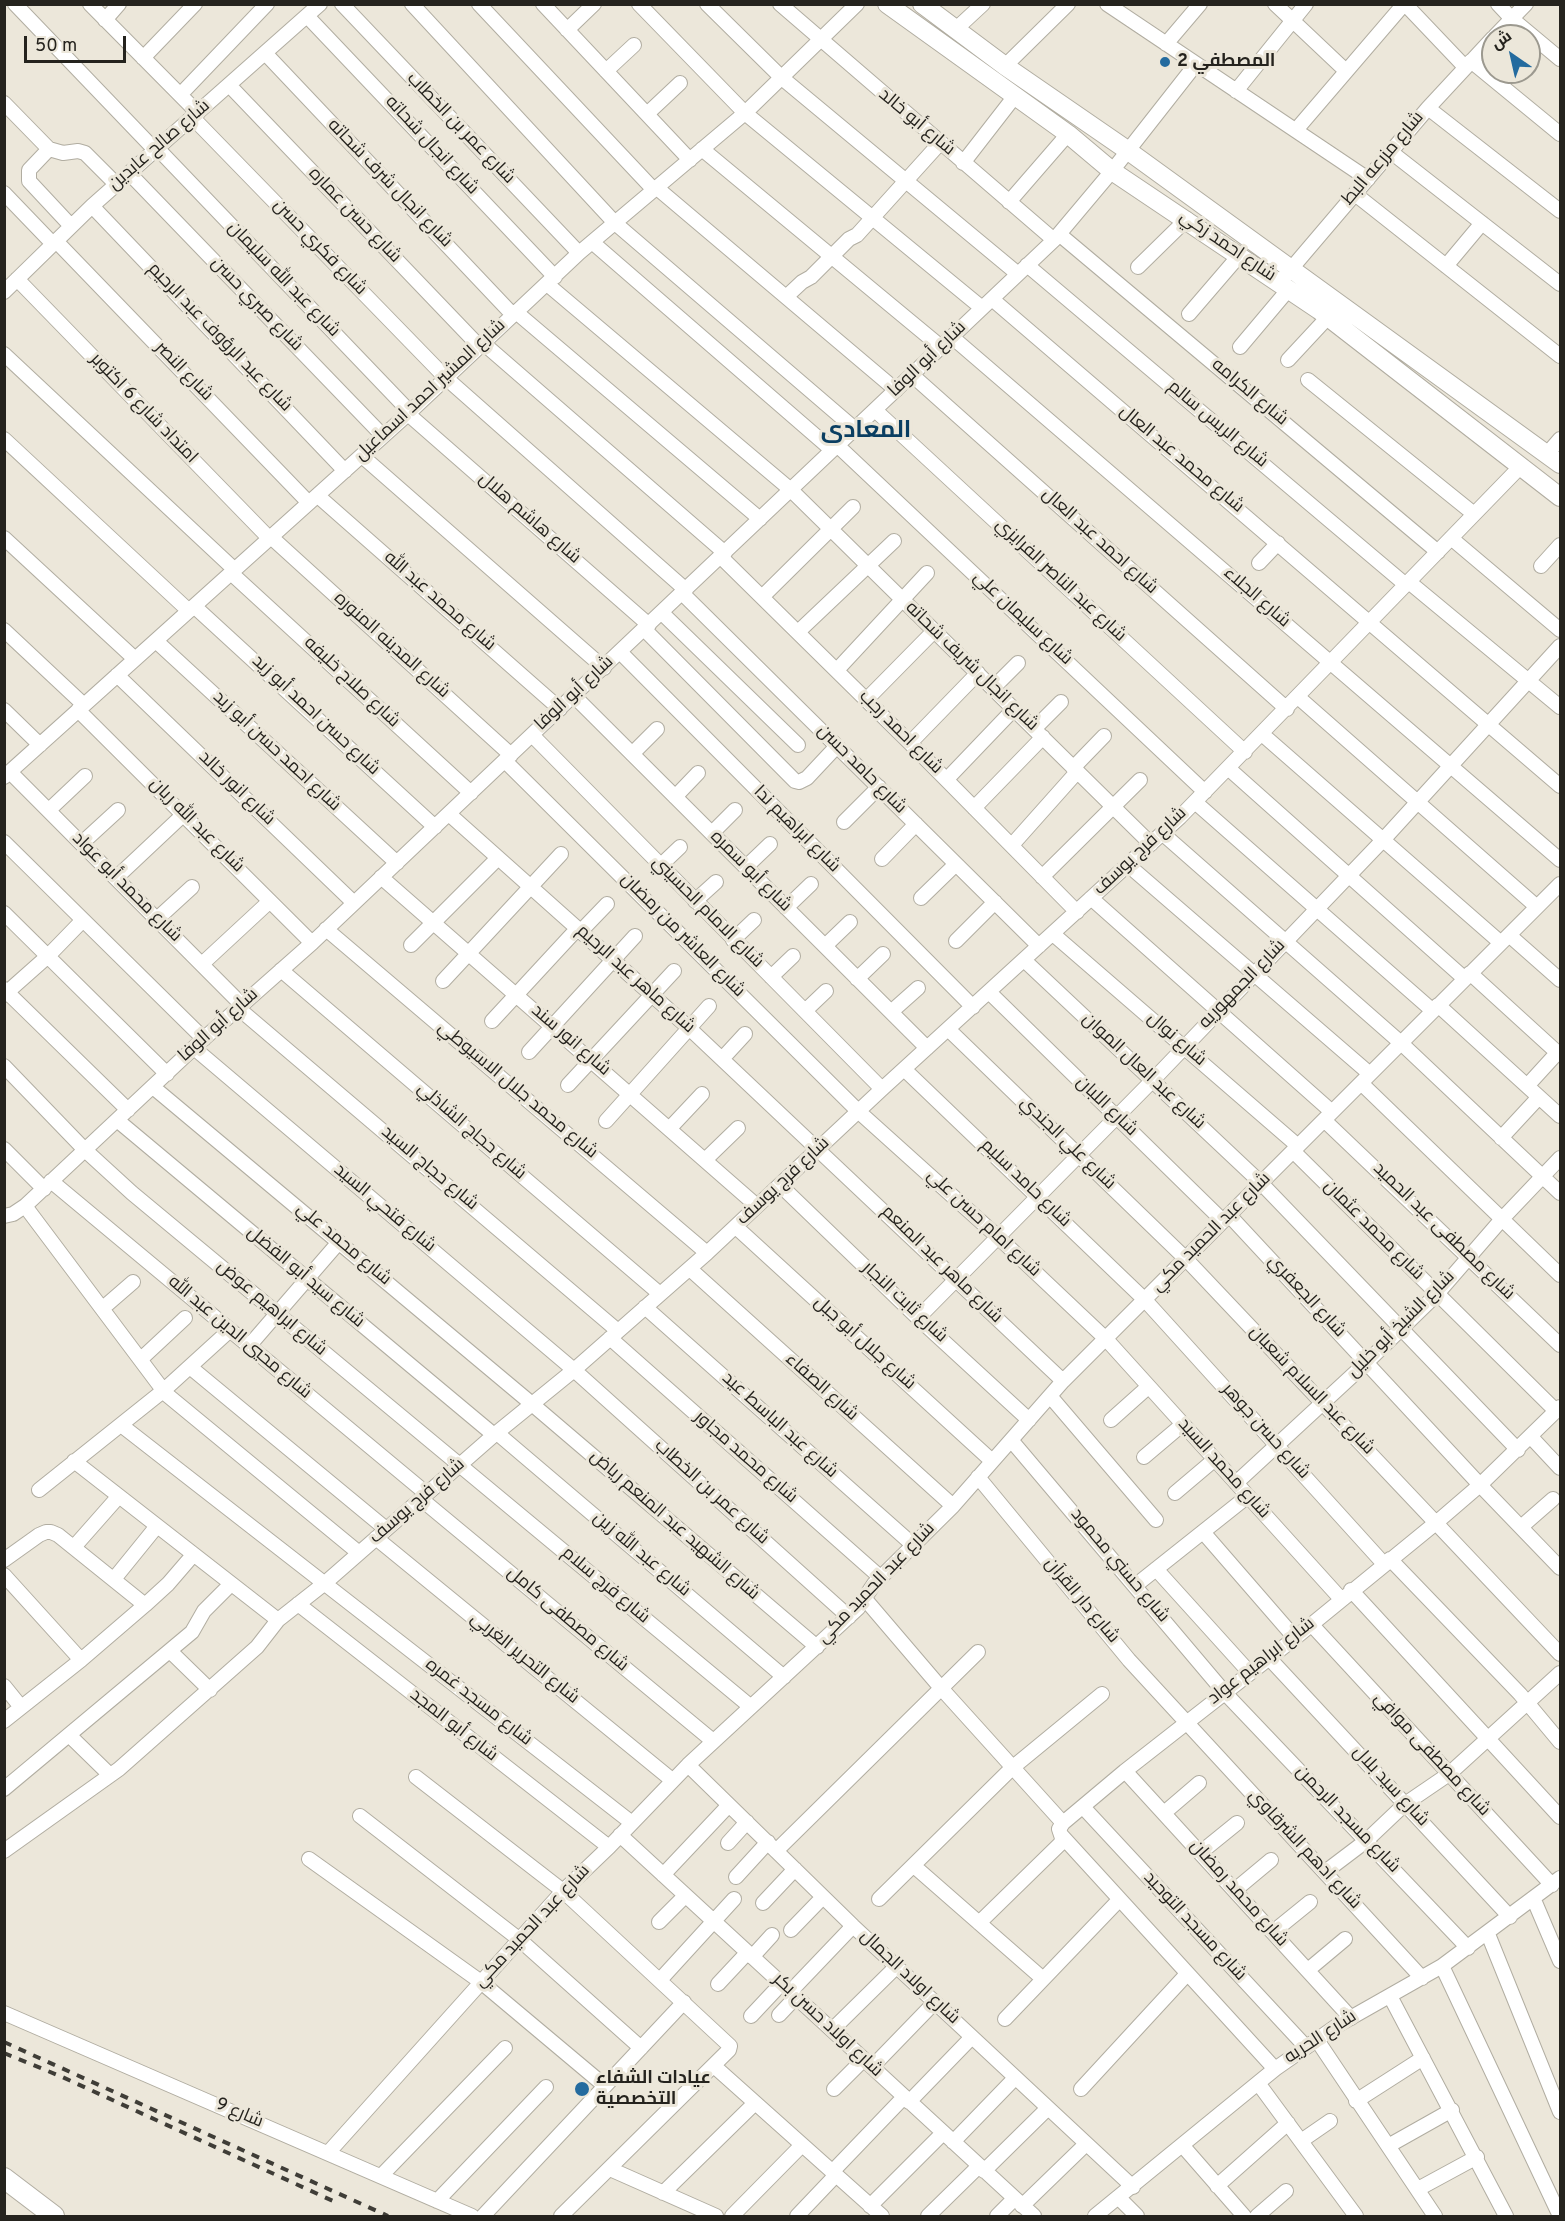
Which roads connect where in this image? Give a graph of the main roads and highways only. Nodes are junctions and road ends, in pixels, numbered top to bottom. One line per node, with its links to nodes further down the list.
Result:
1 (4, 2178): 2 (main road)
2 (54, 2217)

